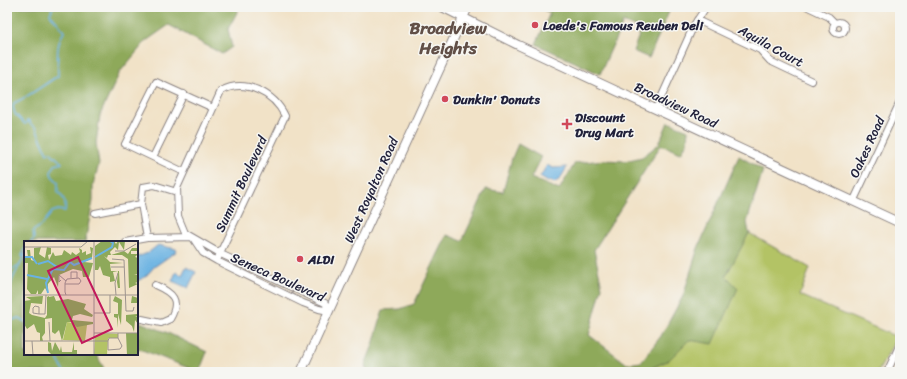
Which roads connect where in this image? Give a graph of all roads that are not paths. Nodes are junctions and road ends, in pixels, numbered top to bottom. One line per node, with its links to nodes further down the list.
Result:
1 (442, 7): 5 (main road, Broadview Road)
2 (468, 7): 5 (main road, West Royalton Road)
3 (706, 7): 6 (street)
4 (808, 7): 7 (street)
5 (463, 18): 12 (main road, Broadview Road); 27 (main road, West Royalton Road)
6 (697, 20): 8 (street, Aquila Court); 12 (street)
7 (835, 23)
8 (812, 81)
9 (184, 94): 11 (street); 14 (street); 14 (street)
10 (900, 102): 17 (street, Oakes Road)
11 (213, 108): 13 (street, Seneca Boulevard); 15 (street, Seneca Boulevard)
12 (656, 109): 17 (main road, Broadview Road)
13 (285, 116): 24 (street, Summit Boulevard)
14 (153, 157): 15 (street)
15 (184, 172): 16 (street, Seneca Boulevard)
16 (177, 192): 18 (street); 22 (street, Seneca Boulevard)
17 (854, 200): 20 (main road, Broadview Road)
18 (141, 204): 19 (street); 21 (street)
19 (95, 213)
20 (900, 223)
21 (147, 238): 22 (street); 23 (street)
22 (192, 238): 24 (street, Seneca Boulevard); 25 (street, Seneca Boulevard)
23 (130, 241)
24 (220, 253): 25 (street, Summit Boulevard); 27 (street, Seneca Boulevard)
25 (217, 261): 27 (street, Seneca Boulevard)
26 (155, 285): 28 (street)
27 (329, 311): 30 (main road, West Royalton Road)
28 (138, 318)
29 (900, 344): 31 (street)
30 (302, 372)
31 (887, 372)

